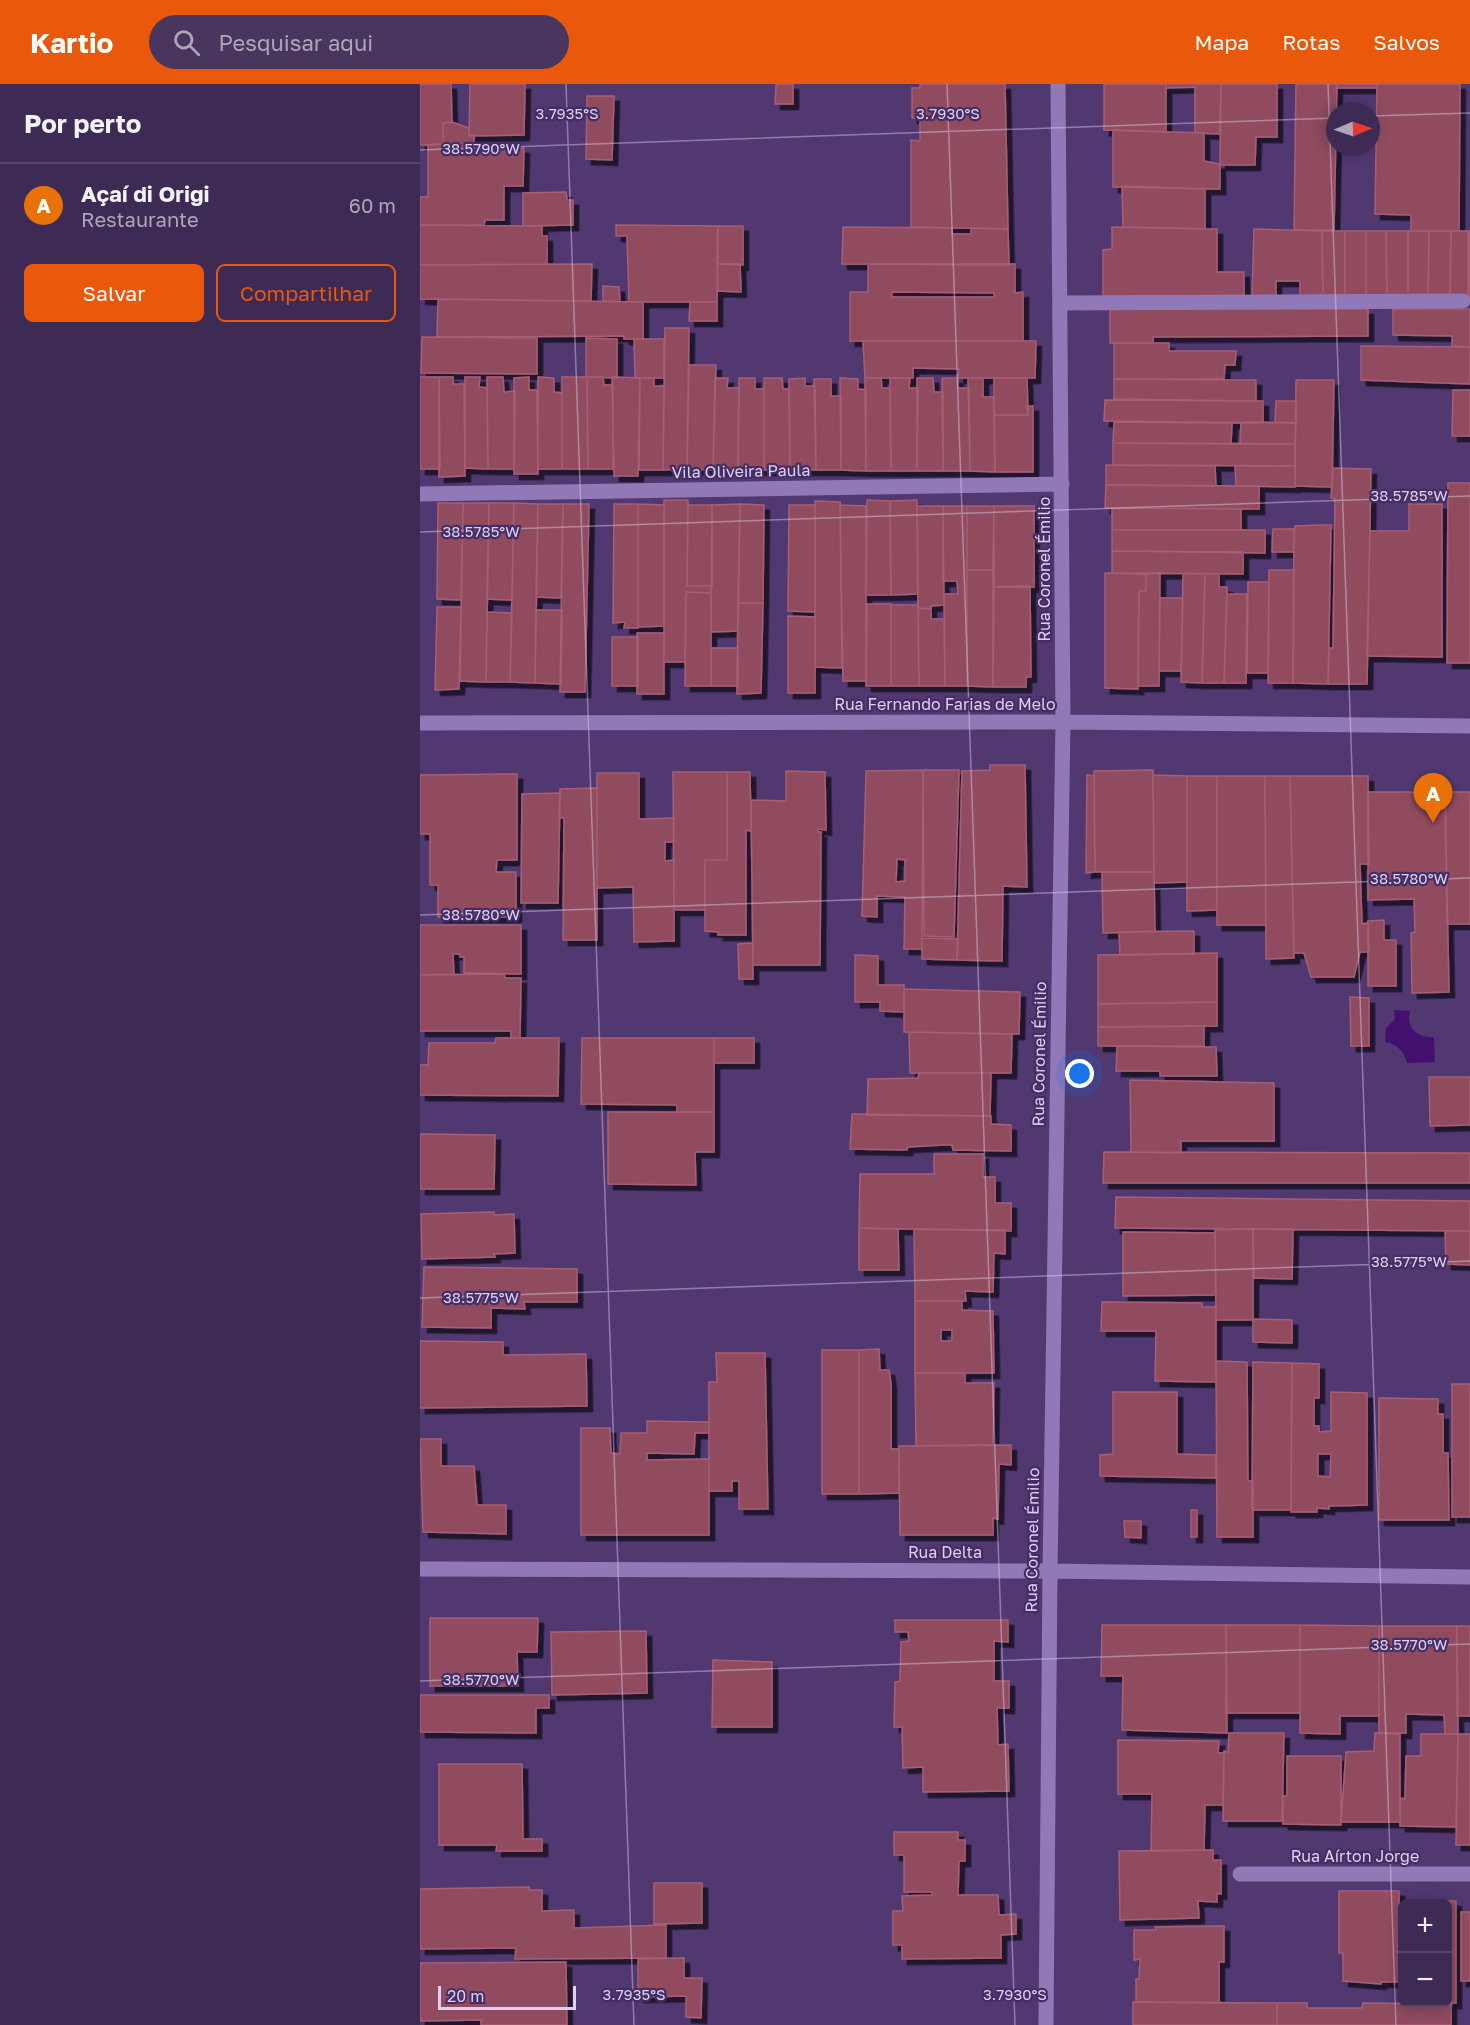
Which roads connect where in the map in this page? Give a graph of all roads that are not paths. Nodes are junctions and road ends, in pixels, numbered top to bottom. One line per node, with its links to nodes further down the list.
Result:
1 (1058, 84): 3 (street, Rua Coronel Émilio)
2 (1462, 301): 3 (street)
3 (1060, 303): 4 (street, Rua Coronel Émilio)
4 (1062, 484): 5 (street, Vila Oliveira Paula); 6 (street, Rua Coronel Émilio)
5 (420, 494)
6 (1063, 722): 7 (street, Rua Fernando Farias de Melo); 8 (street, Rua Fernando Farias de Melo); 10 (street, Rua Coronel Émilio)
7 (420, 723)
8 (1470, 726)
9 (420, 1569): 10 (street, Rua Delta)
10 (1050, 1571): 11 (street, Rua Delta); 14 (street, Rua Coronel Émilio)
11 (1470, 1577)
12 (1240, 1874): 13 (street, Rua Aírton Jorge)
13 (1470, 1874)
14 (1046, 2025)

